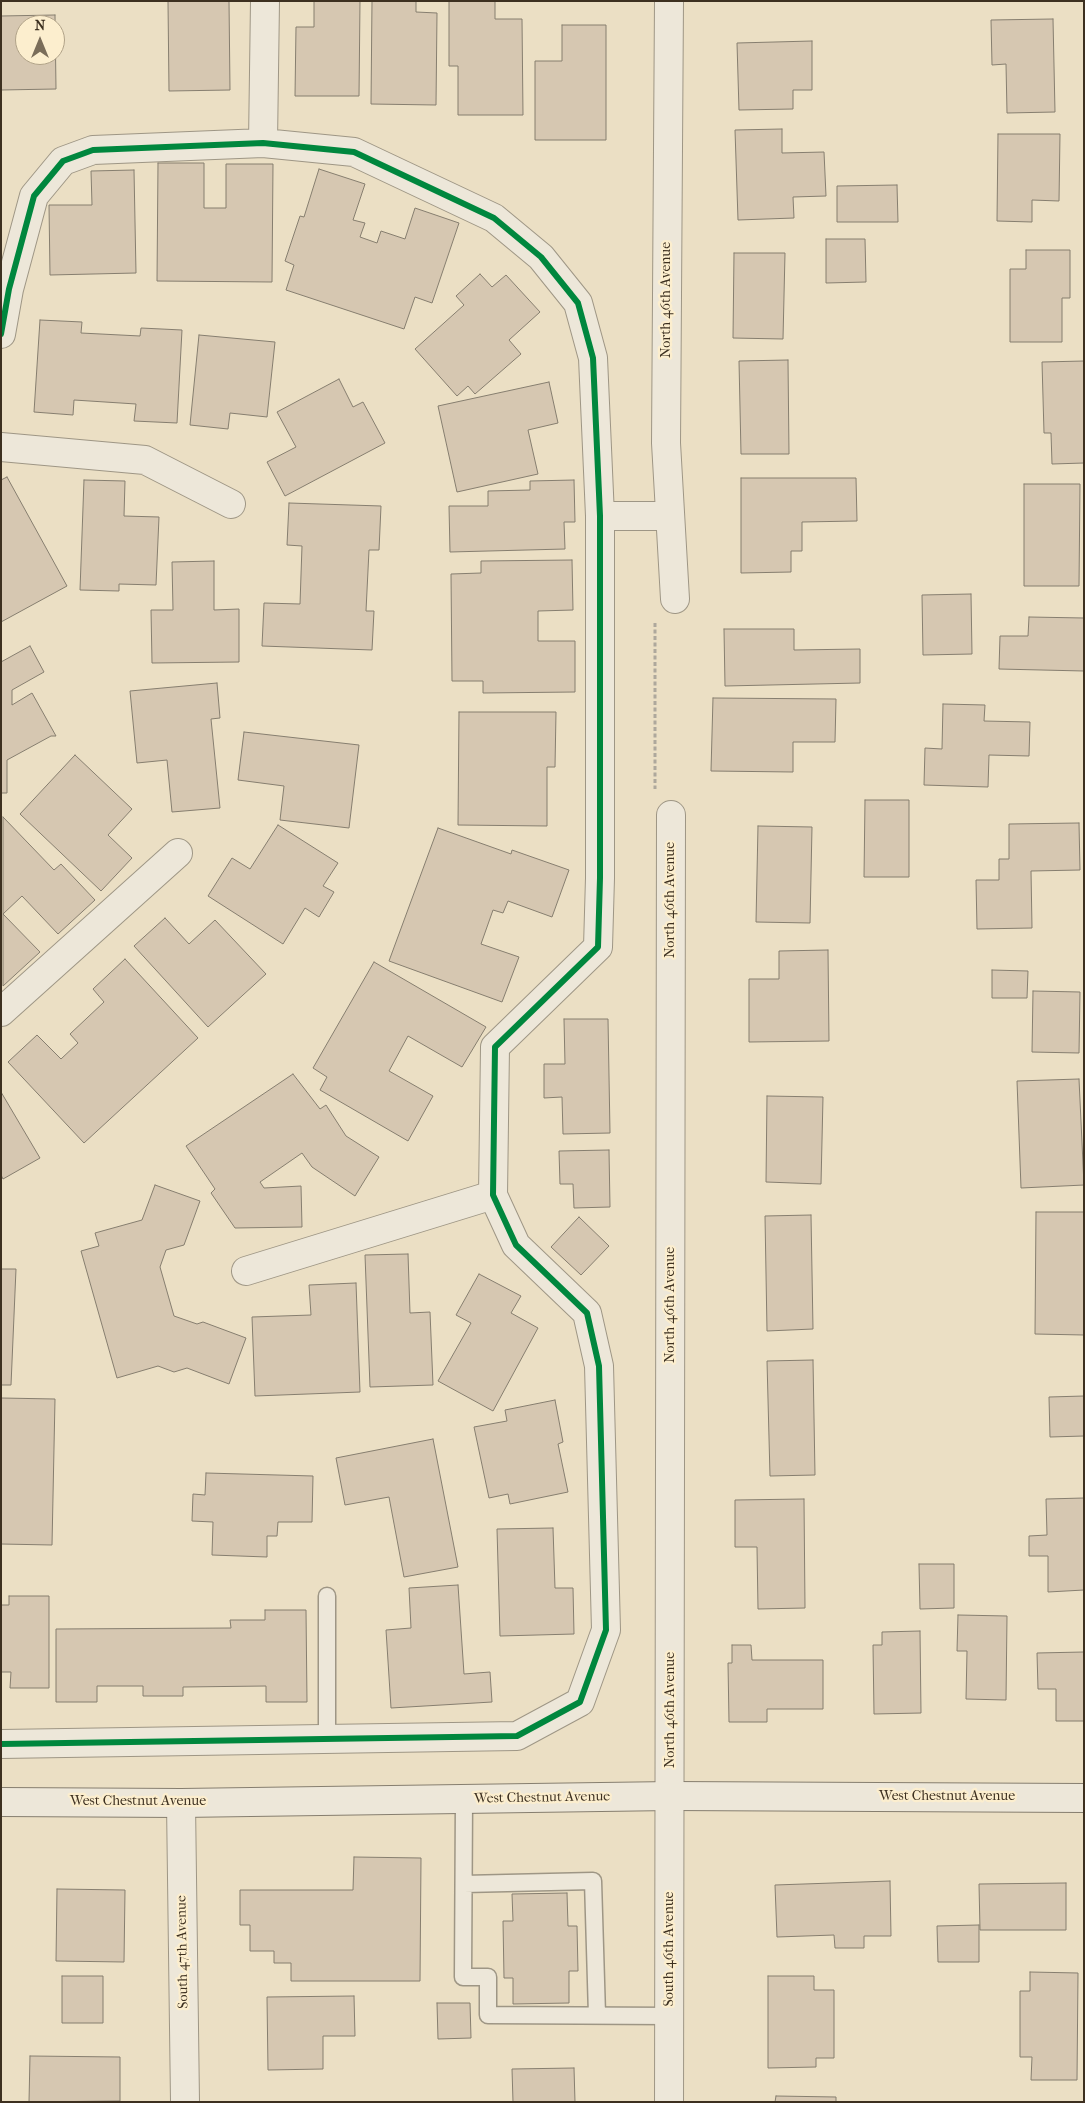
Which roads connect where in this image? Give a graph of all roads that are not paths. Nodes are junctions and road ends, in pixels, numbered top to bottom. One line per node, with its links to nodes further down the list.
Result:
1 (265, 1): 3 (street)
2 (669, 1): 9 (street, North 46th Avenue)
3 (263, 143): 4 (street); 8 (street)
4 (5, 289): 5 (street)
5 (1, 334)
6 (1, 447): 7 (street)
7 (231, 504)
8 (600, 516): 9 (street); 14 (street)
9 (670, 516): 10 (street, North 46th Avenue)
10 (675, 599)
11 (671, 815): 19 (street, North 46th Avenue)
12 (178, 853): 13 (street)
13 (1, 1012)
14 (493, 1195): 15 (street); 17 (street)
15 (246, 1271)
16 (326, 1596): 17 (lane)
17 (326, 1739): 18 (street)
18 (1, 1744)
19 (671, 1796): 20 (street, West Chestnut Avenue); 21 (street, West Chestnut Avenue); 26 (street, South 46th Avenue)
20 (1084, 1798)
21 (464, 1799): 23 (street, West Chestnut Avenue); 24 (lane)
22 (1, 1802): 23 (street, West Chestnut Avenue)
23 (181, 1803): 27 (street, South 47th Avenue)
24 (464, 1884): 25 (lane); 25 (lane)
25 (597, 2015): 26 (lane)
26 (670, 2016): 28 (street, South 46th Avenue)
27 (185, 2102)
28 (669, 2102)

